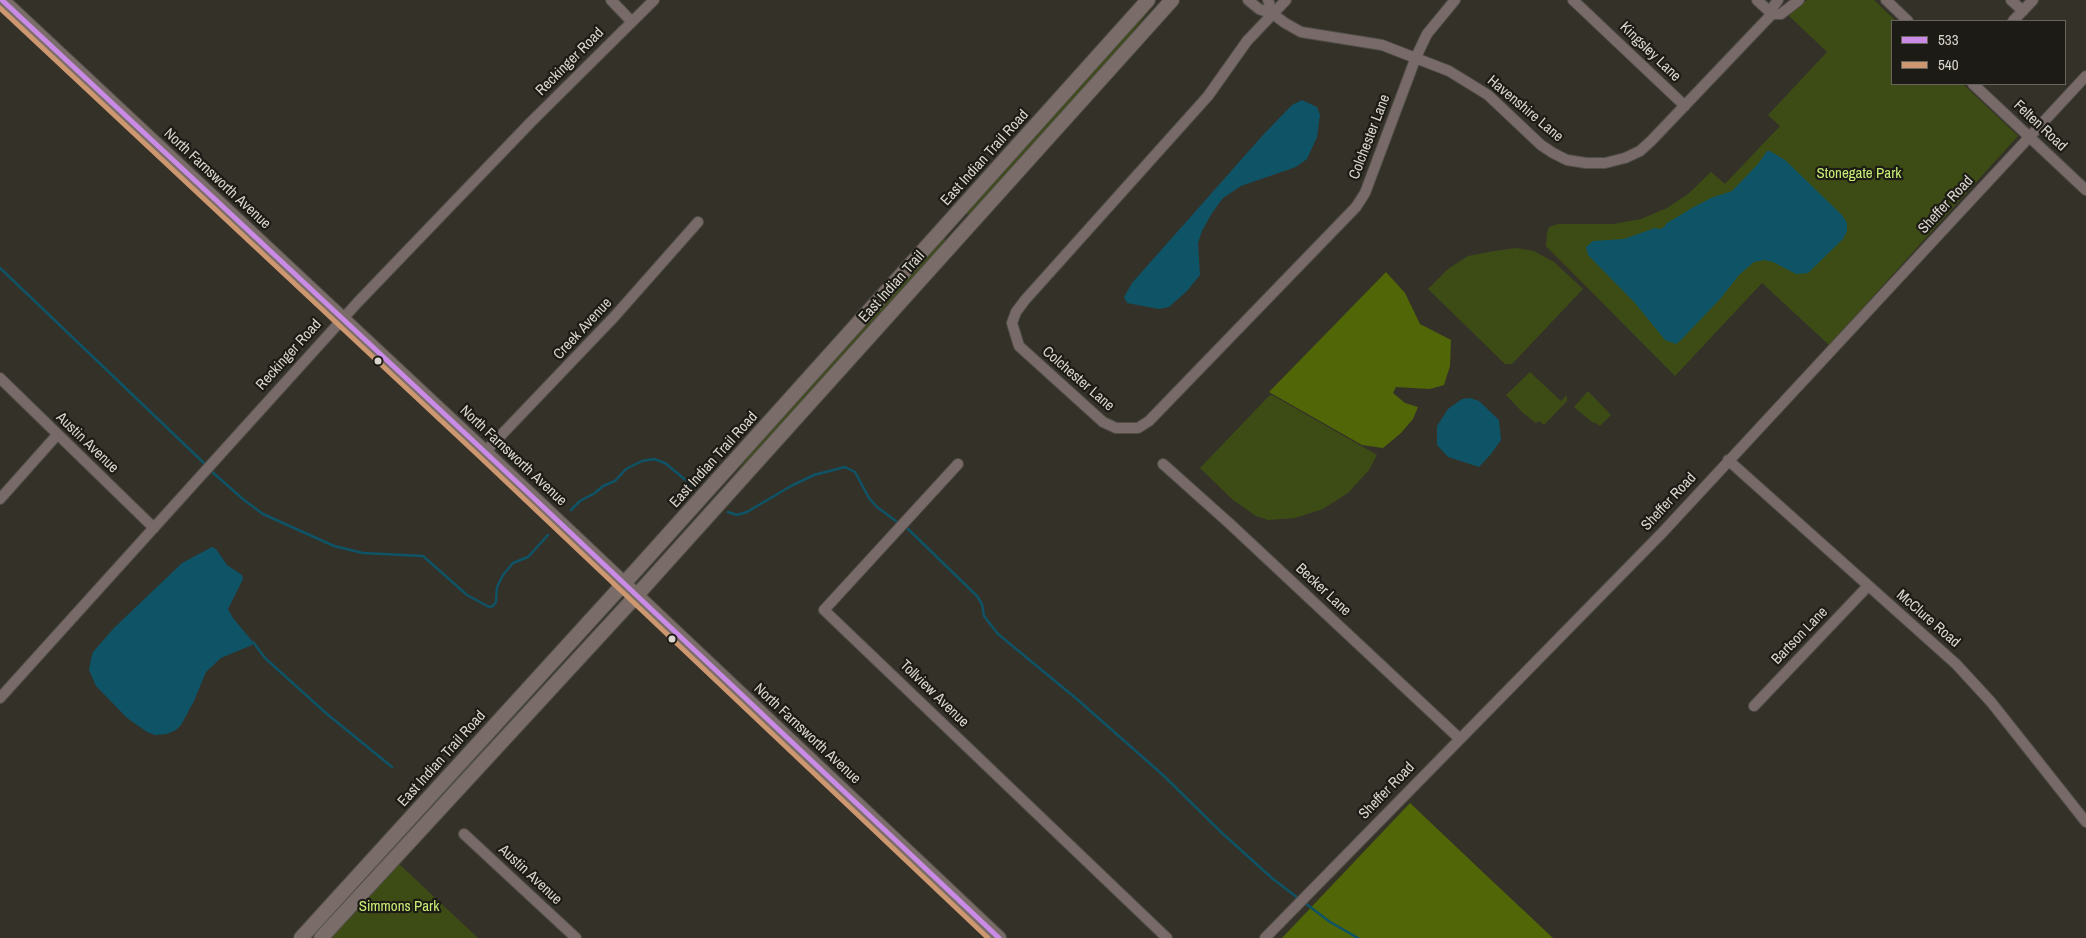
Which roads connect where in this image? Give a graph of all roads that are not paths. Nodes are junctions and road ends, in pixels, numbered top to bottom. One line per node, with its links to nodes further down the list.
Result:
1 (2, 0): 32 (main road, North Farnsworth Avenue)
2 (611, 0): 22 (street)
3 (654, 0): 22 (street, Reckinger Road)
4 (1148, 0): 29 (main road, East Indian Trail Road)
5 (1172, 0): 31 (main road, East Indian Trail)
6 (1248, 0): 18 (street, Havenshire Lane)
7 (1268, 0): 18 (street)
8 (1286, 0): 18 (street, Colchester Lane)
9 (1455, 0): 23 (street)
10 (1573, 0): 26 (street, Kingsley Lane)
11 (1757, 0): 19 (street)
12 (1778, 0): 19 (street, Havenshire Lane)
13 (1799, 0): 19 (street, Havenshire Lane)
14 (1886, 0): 20 (street)
15 (2011, 0): 17 (street)
16 (2033, 0): 17 (street)
17 (2022, 11): 21 (street)
18 (1273, 14): 23 (street, Havenshire Lane); 23 (street, Colchester Lane)
19 (1772, 14): 26 (street, Havenshire Lane)
20 (1907, 20)
21 (2014, 20)
22 (632, 22): 32 (street, Reckinger Road)
23 (1416, 57): 26 (street, Havenshire Lane)
24 (2086, 76): 27 (street, Sheffer Road)
25 (1974, 85): 27 (street, Felten Road)
26 (1685, 106)
27 (2030, 137): 28 (street, Felten Road); 36 (street, Sheffer Road)
28 (2086, 190)
29 (950, 221): 31 (main road); 41 (main road, East Indian Trail Road)
30 (698, 222): 35 (street, Creek Avenue)
31 (962, 233): 43 (main road, East Indian Trail)
32 (342, 319): 35 (main road, North Farnsworth Avenue); 40 (street, Reckinger Road)
33 (0, 378): 34 (street, Austin Avenue)
34 (57, 435): 39 (street); 40 (street, Austin Avenue)
35 (486, 452): 41 (main road, North Farnsworth Avenue)
36 (1728, 460): 42 (street, McClure Road); 46 (street, Sheffer Road)
37 (958, 464): 53 (street, Tollview Avenue)
38 (1163, 464): 46 (street, Becker Lane)
39 (0, 498)
40 (154, 528): 44 (street, Reckinger Road)
41 (624, 584): 43 (main road, North Farnsworth Avenue); 49 (main road, East Indian Trail Road)
42 (1868, 586): 45 (street, Bartson Lane); 47 (street, McClure Road)
43 (636, 595): 50 (main road, East Indian Trail Road); 52 (main road, North Farnsworth Avenue)
44 (0, 698)
45 (1754, 706)
46 (1460, 739): 54 (street, Sheffer Road)
47 (2086, 822)
48 (464, 834): 51 (street, Austin Avenue)
49 (301, 938)
50 (321, 938)
51 (576, 938)
52 (999, 938)
53 (1167, 938)
54 (1265, 938)

